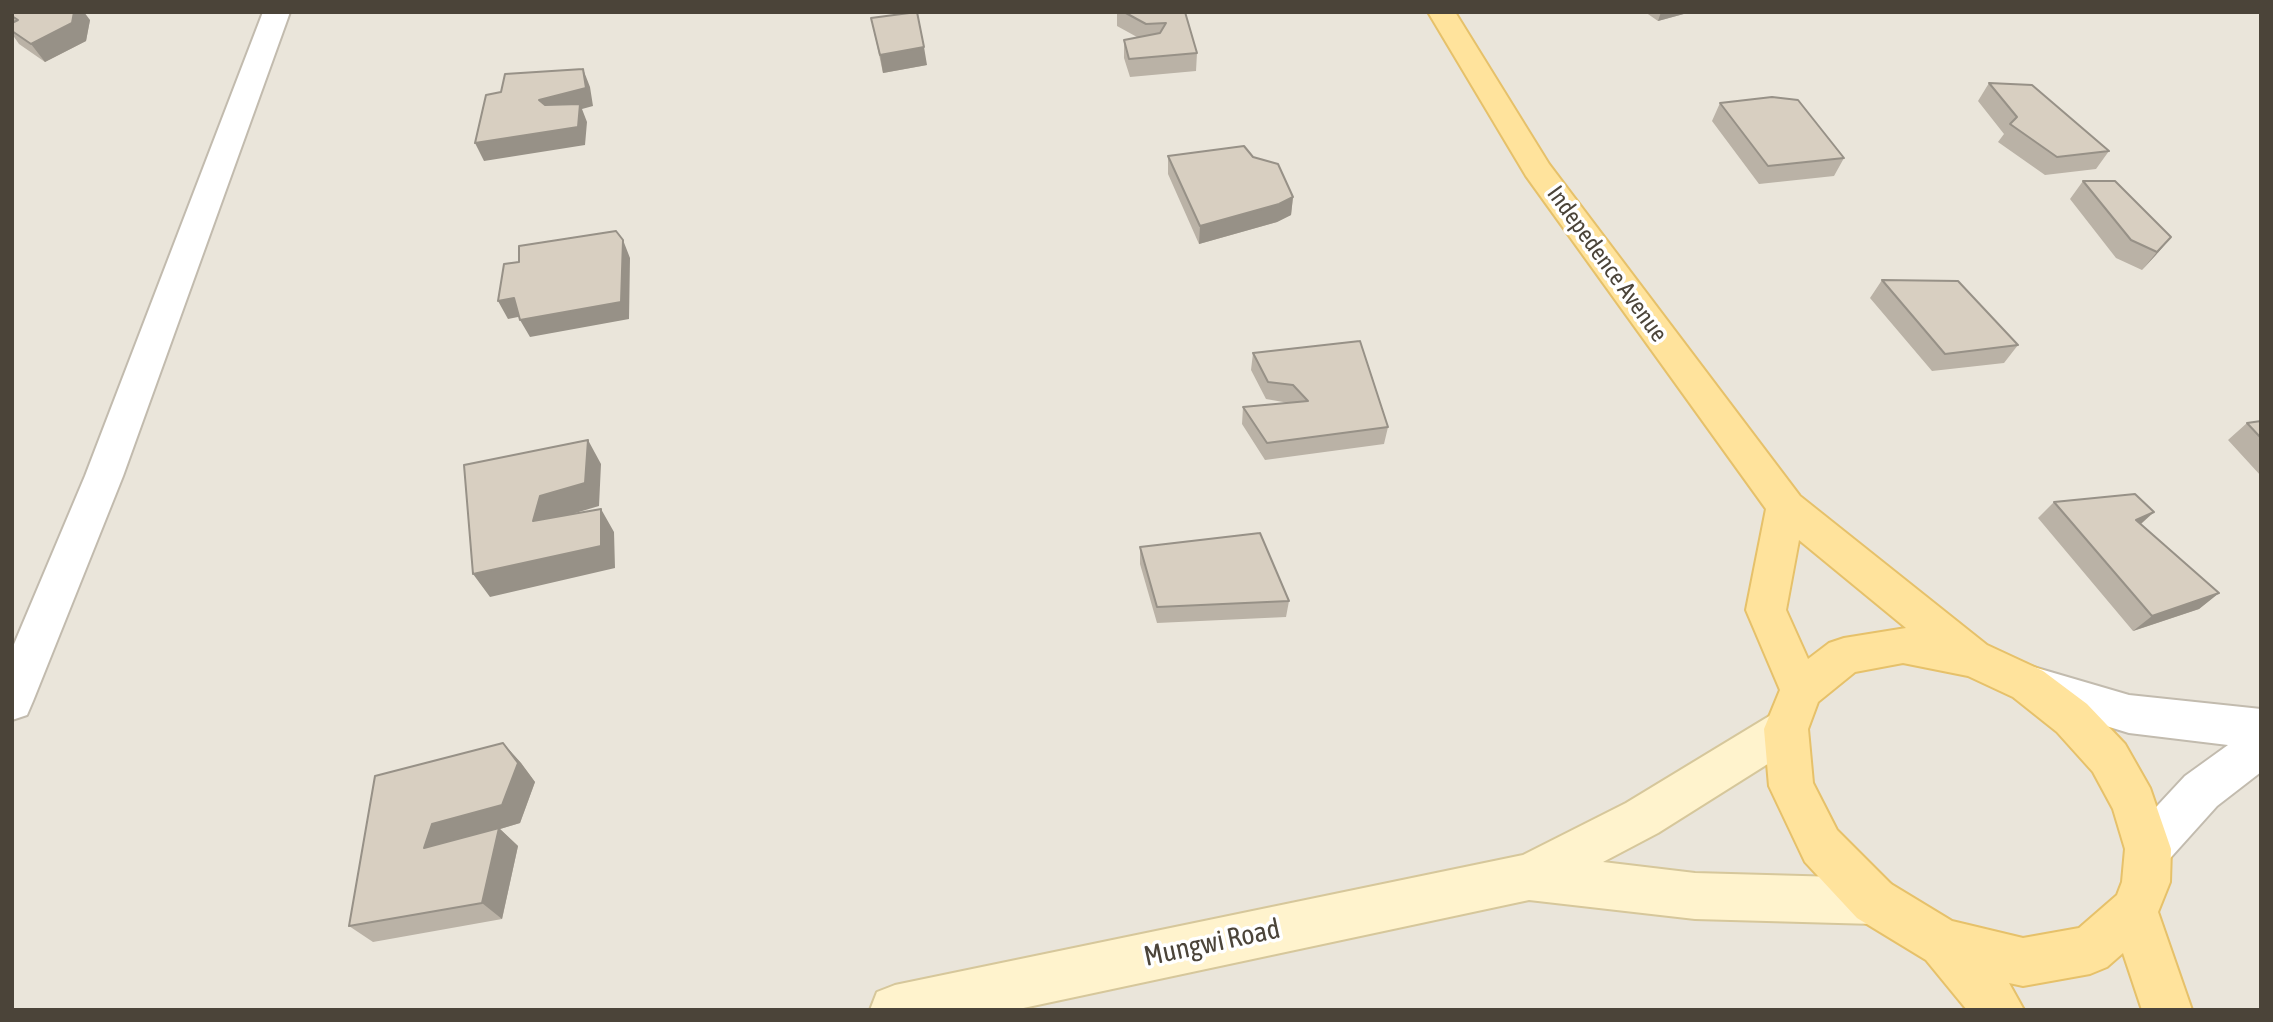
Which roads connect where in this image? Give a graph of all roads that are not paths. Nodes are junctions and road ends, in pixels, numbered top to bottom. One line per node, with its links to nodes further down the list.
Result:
1 (277, 12): 6 (street)
2 (1441, 12): 3 (main road, Indepedence Avenue)
3 (1786, 506): 4 (main road, Indepedence Avenue); 7 (main road)
4 (1974, 659): 5 (main road); 7 (main road)
5 (2028, 684): 8 (street); 10 (main road)
6 (12, 701)
7 (1793, 710): 11 (main road); 12 (main road)
8 (2261, 729)
9 (2261, 746): 10 (street)
10 (2148, 849): 13 (main road)
11 (1529, 877): 12 (main road); 15 (main road, Mungwi Road)
12 (1874, 901): 14 (main road)
13 (2134, 912): 14 (main road); 17 (main road)
14 (1943, 943): 16 (main road)
15 (895, 1010)
16 (2000, 1010)
17 (2167, 1010)

